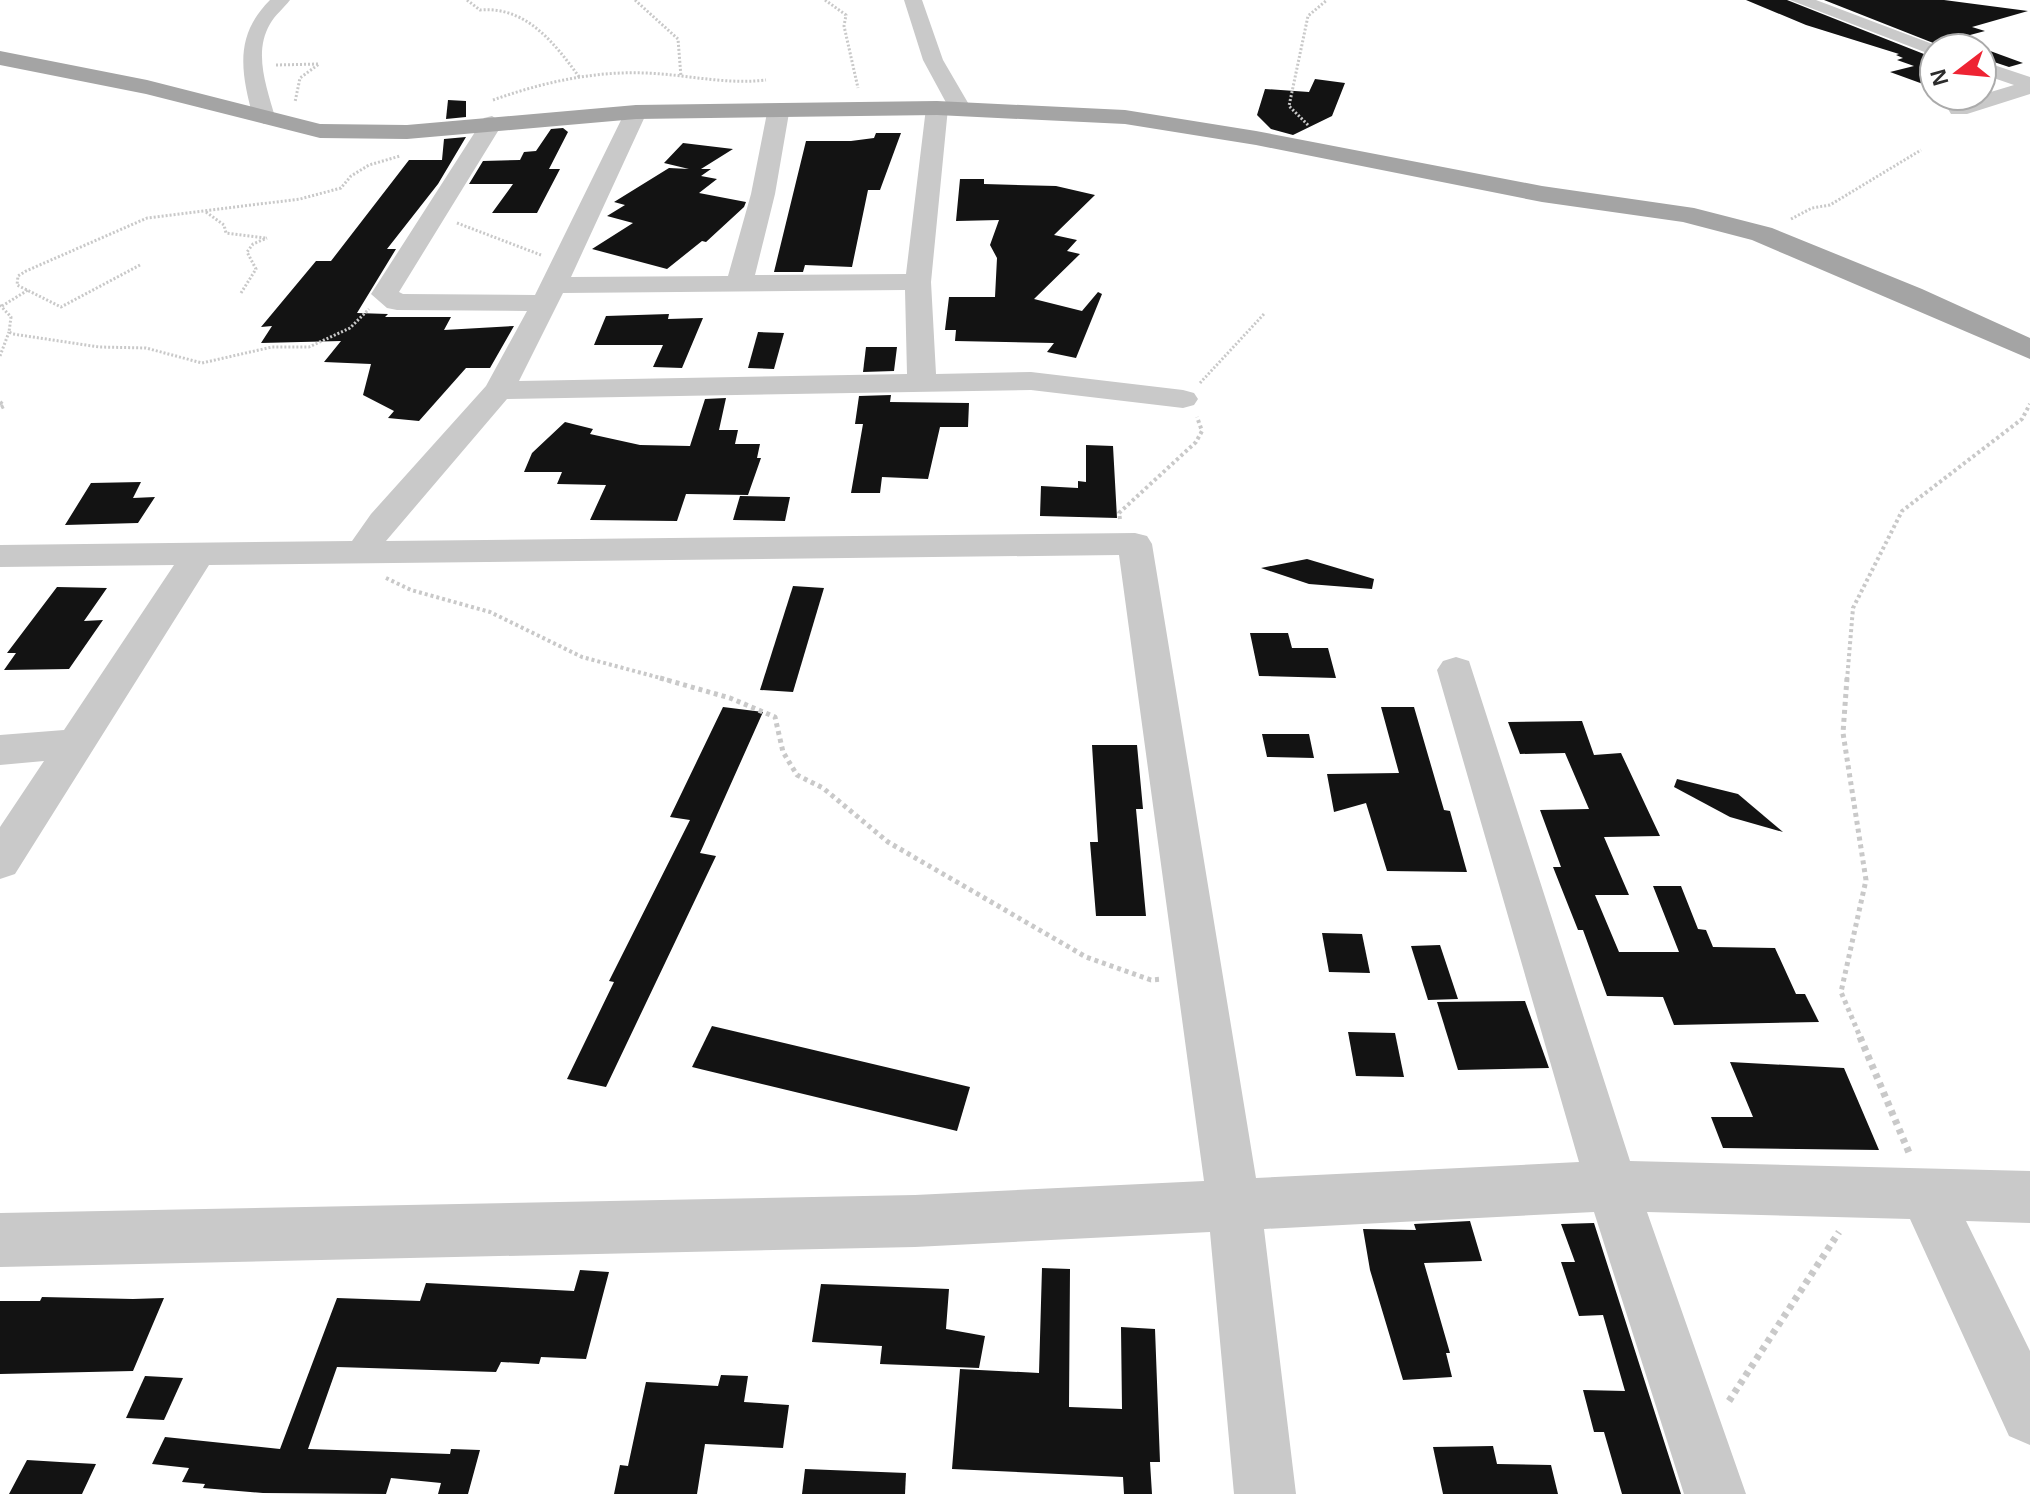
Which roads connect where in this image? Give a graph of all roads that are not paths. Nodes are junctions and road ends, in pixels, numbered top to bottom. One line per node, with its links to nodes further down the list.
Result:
1 (281, 0): 13 (street)
2 (913, 0): 9 (street)
3 (1799, 0): 4 (street)
4 (1918, 43)
5 (0, 58): 13 (main road)
6 (1998, 73): 7 (street)
7 (2030, 86): 8 (street)
8 (1998, 96)
9 (949, 108): 12 (main road); 14 (street); 17 (main road)
10 (491, 112): 11 (main road); 13 (main road); 15 (street)
11 (636, 112): 12 (main road); 15 (street)
12 (778, 113): 16 (street)
13 (264, 117)
14 (918, 282): 16 (street); 18 (street)
15 (554, 284): 16 (street); 19 (street)
16 (739, 284)
17 (2030, 350)
18 (922, 382): 19 (street); 20 (street)
19 (499, 390): 21 (street)
20 (1183, 399)
21 (363, 550): 23 (street); 31 (street)
22 (0, 556): 23 (street)
23 (197, 556): 25 (street)
24 (1456, 670): 28 (street)
25 (78, 743): 26 (street); 27 (street)
26 (0, 750)
27 (0, 862)
28 (1612, 1186): 29 (street); 31 (street); 34 (street)
29 (1927, 1197): 30 (street); 33 (street)
30 (2030, 1197)
31 (1234, 1203): 32 (street); 35 (street)
32 (0, 1240)
33 (2030, 1415)
34 (1707, 1470)
35 (1265, 1494)

